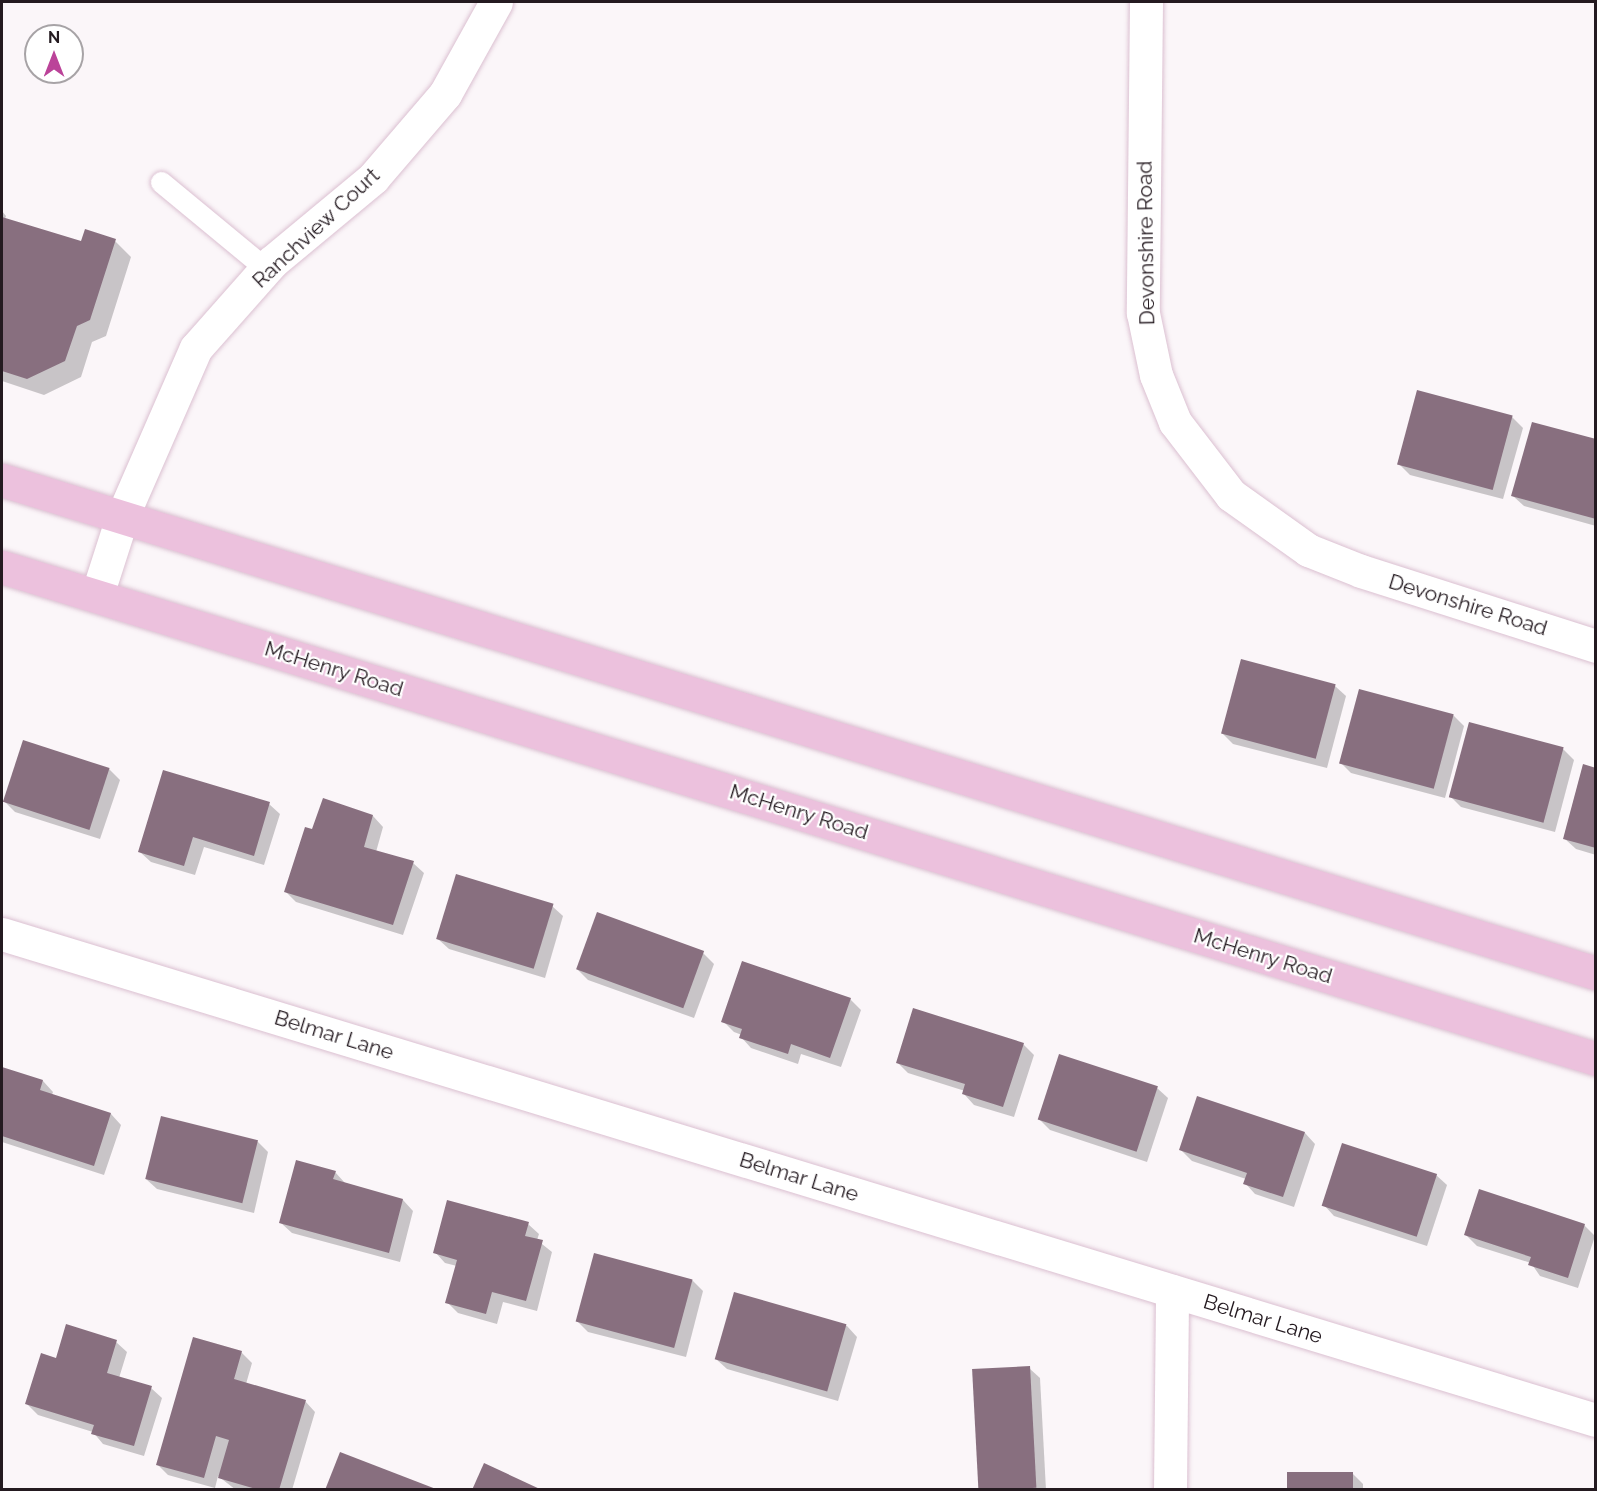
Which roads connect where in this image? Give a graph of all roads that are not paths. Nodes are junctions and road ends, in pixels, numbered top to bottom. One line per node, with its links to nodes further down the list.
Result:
1 (496, 2): 4 (street, Ranchview Court)
2 (1146, 2): 9 (street, Devonshire Road)
3 (161, 182): 4 (lane)
4 (267, 269): 6 (street, Ranchview Court)
5 (2, 480): 6 (main road)
6 (122, 517): 8 (street, Ranchview Court); 11 (main road)
7 (2, 567): 8 (main road, McHenry Road)
8 (98, 595): 12 (main road, McHenry Road)
9 (1596, 646)
10 (2, 934): 13 (street, Belmar Lane)
11 (1596, 973)
12 (1596, 1059)
13 (1172, 1291): 14 (street, Belmar Lane); 15 (street)
14 (1596, 1420)
15 (1170, 1490)

